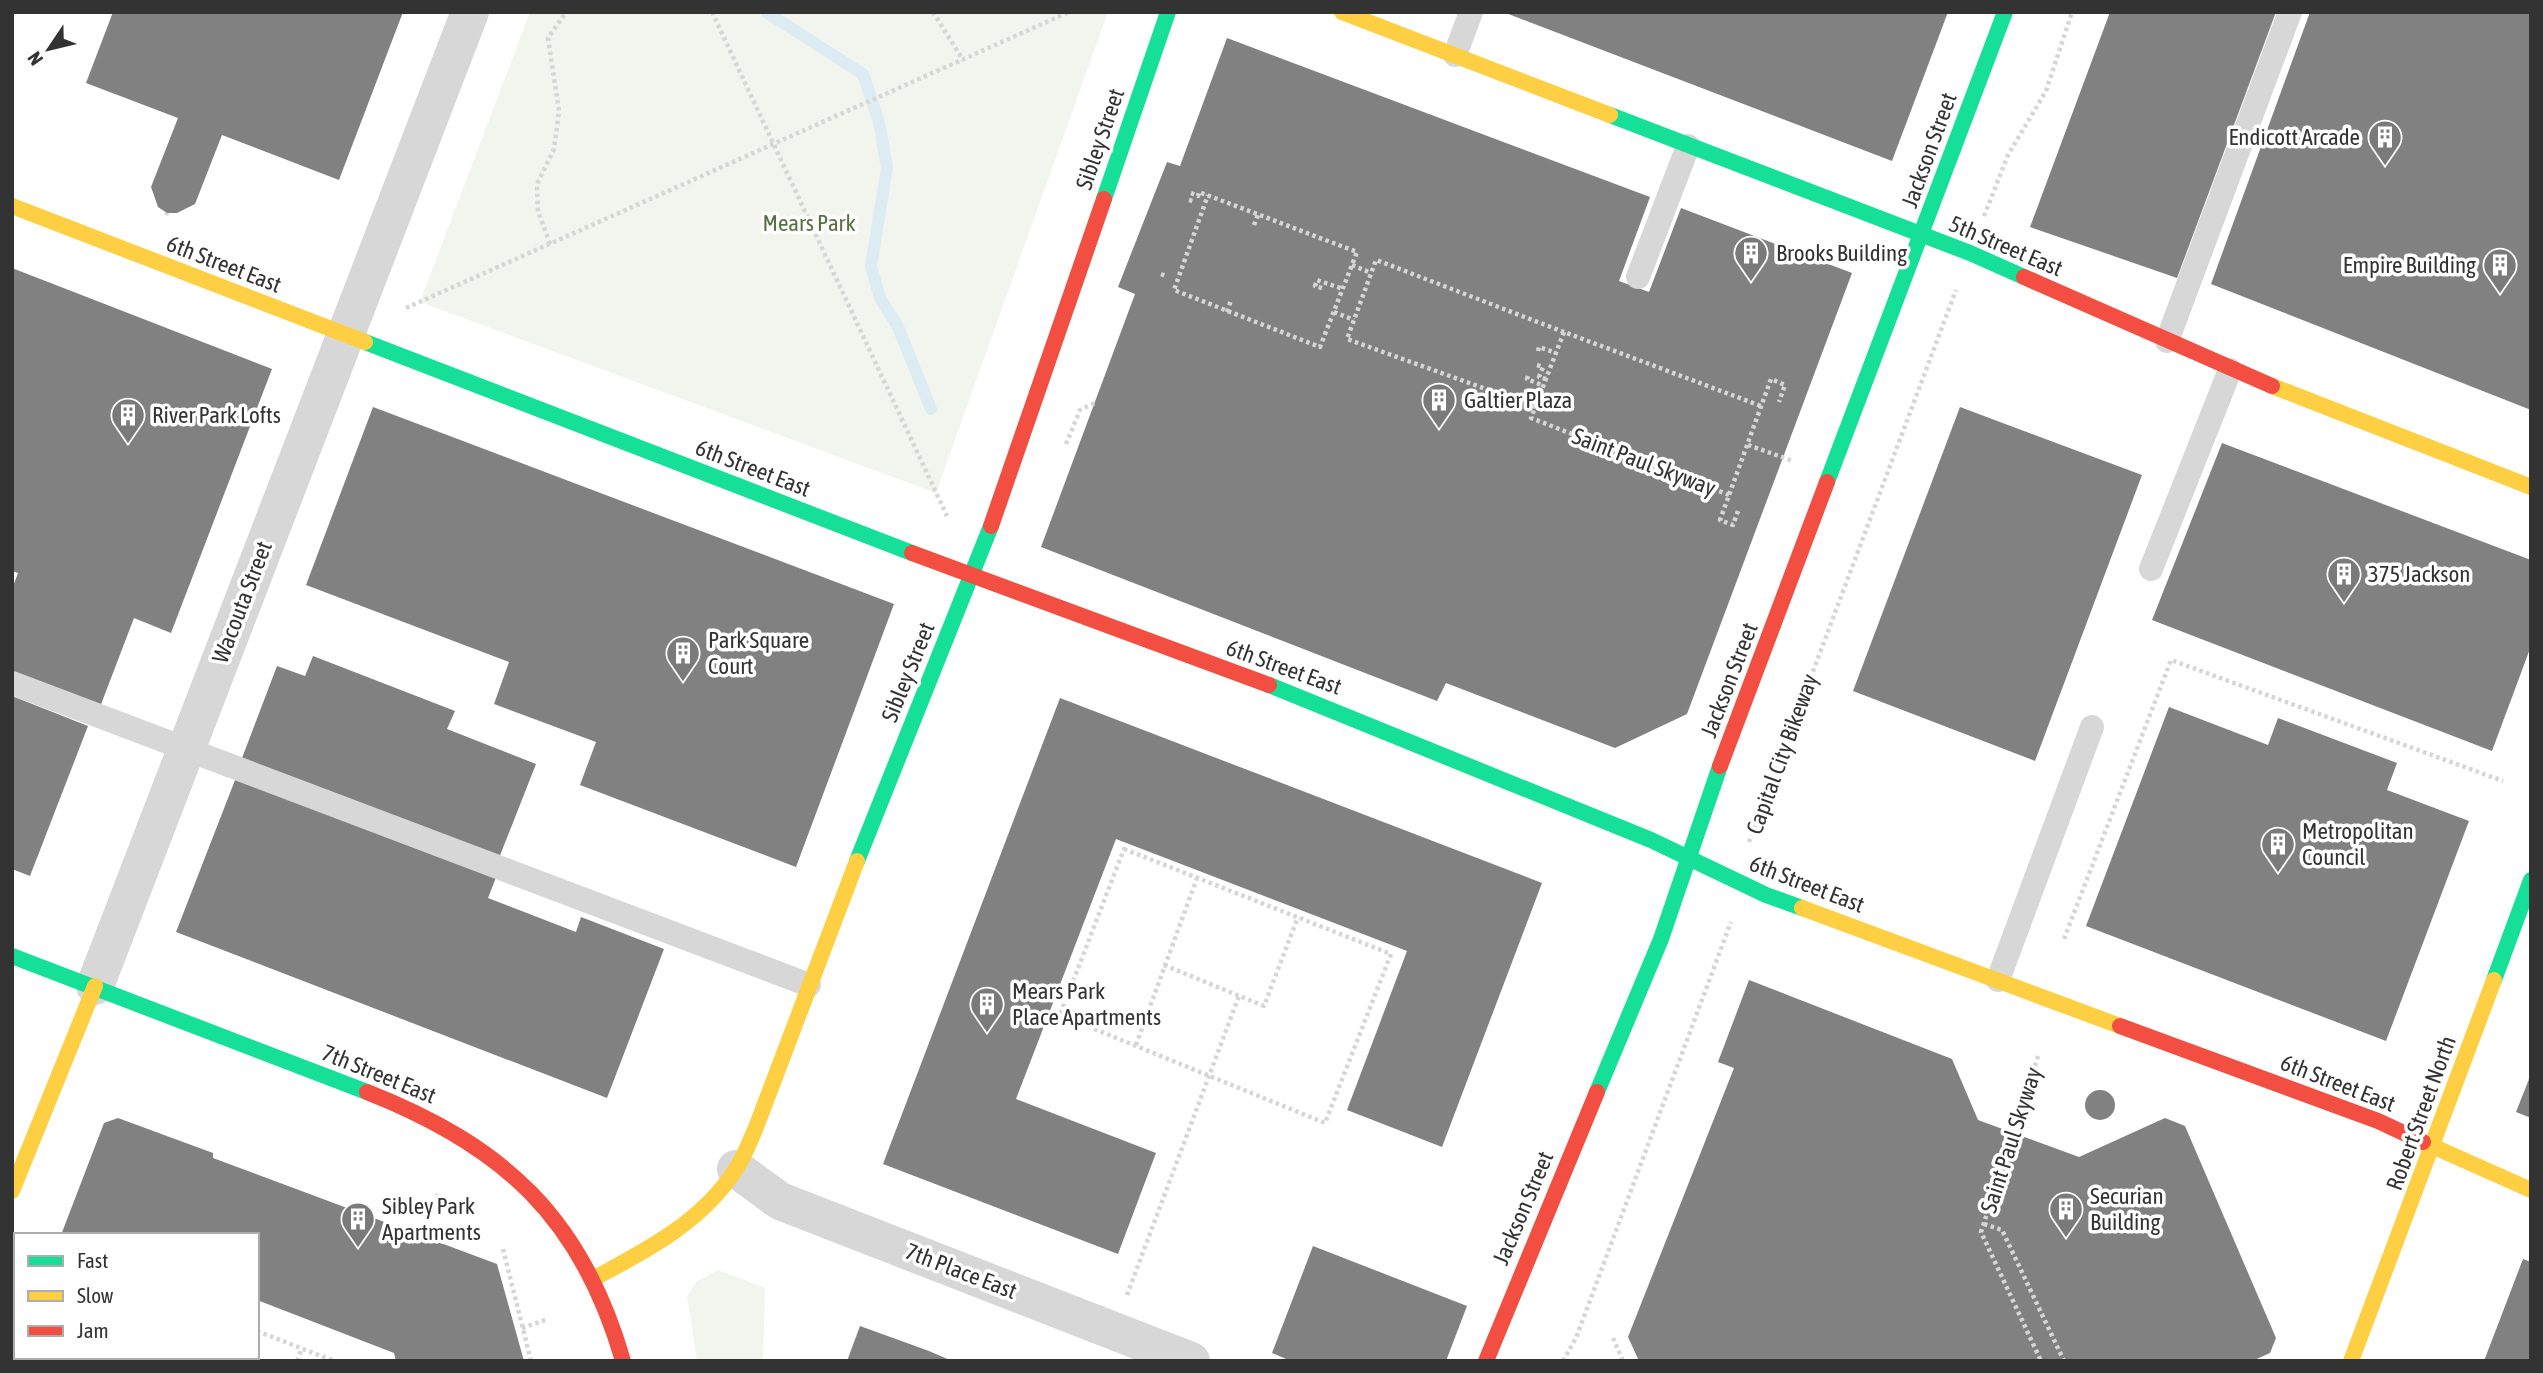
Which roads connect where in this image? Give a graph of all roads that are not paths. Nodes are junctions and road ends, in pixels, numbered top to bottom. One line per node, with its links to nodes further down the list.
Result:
1 (470, 12): 12 (street, Wacouta Street)
2 (1168, 12): 17 (street, Sibley Street)
3 (1342, 12): 7 (street, 5th Street East)
4 (1471, 12): 7 (lane)
5 (2005, 12): 10 (street, Jackson Street)
6 (2290, 12): 13 (lane)
7 (1455, 55): 8 (street, 5th Street East)
8 (1688, 146): 10 (street, 5th Street East); 11 (lane)
9 (12, 206): 12 (street, 6th Street East)
10 (1922, 236): 13 (street, 5th Street East); 21 (street, Jackson Street)
11 (1638, 277)
12 (347, 335): 17 (street, 6th Street East); 20 (street, Wacouta Street)
13 (2167, 341): 14 (street, 5th Street East)
14 (2230, 370): 15 (street, 5th Street East); 16 (lane)
15 (2531, 487)
16 (2151, 569)
17 (970, 576): 21 (street, 6th Street East); 25 (street, Sibley Street)
18 (12, 683): 20 (lane)
19 (2092, 727): 24 (lane)
20 (187, 748): 25 (lane); 26 (street, Wacouta Street)
21 (1689, 859): 24 (street, 6th Street East); 34 (street, Jackson Street)
22 (2531, 880): 27 (street, Robert Street North)
23 (12, 956): 26 (street, 7th Street East)
24 (1998, 980): 27 (street, 6th Street East)
25 (808, 985): 28 (street, Sibley Street)
26 (95, 986): 29 (street, Wacouta Street); 31 (street, 7th Street East)
27 (2433, 1147): 30 (street, 6th Street East); 35 (street, Robert Street North)
28 (736, 1169): 31 (street, Sibley Street); 33 (street, 7th Place East)
29 (12, 1190)
30 (2531, 1190)
31 (593, 1279): 32 (street, 7th Street East)
32 (623, 1361)
33 (1191, 1361)
34 (1486, 1361)
35 (2351, 1361)

